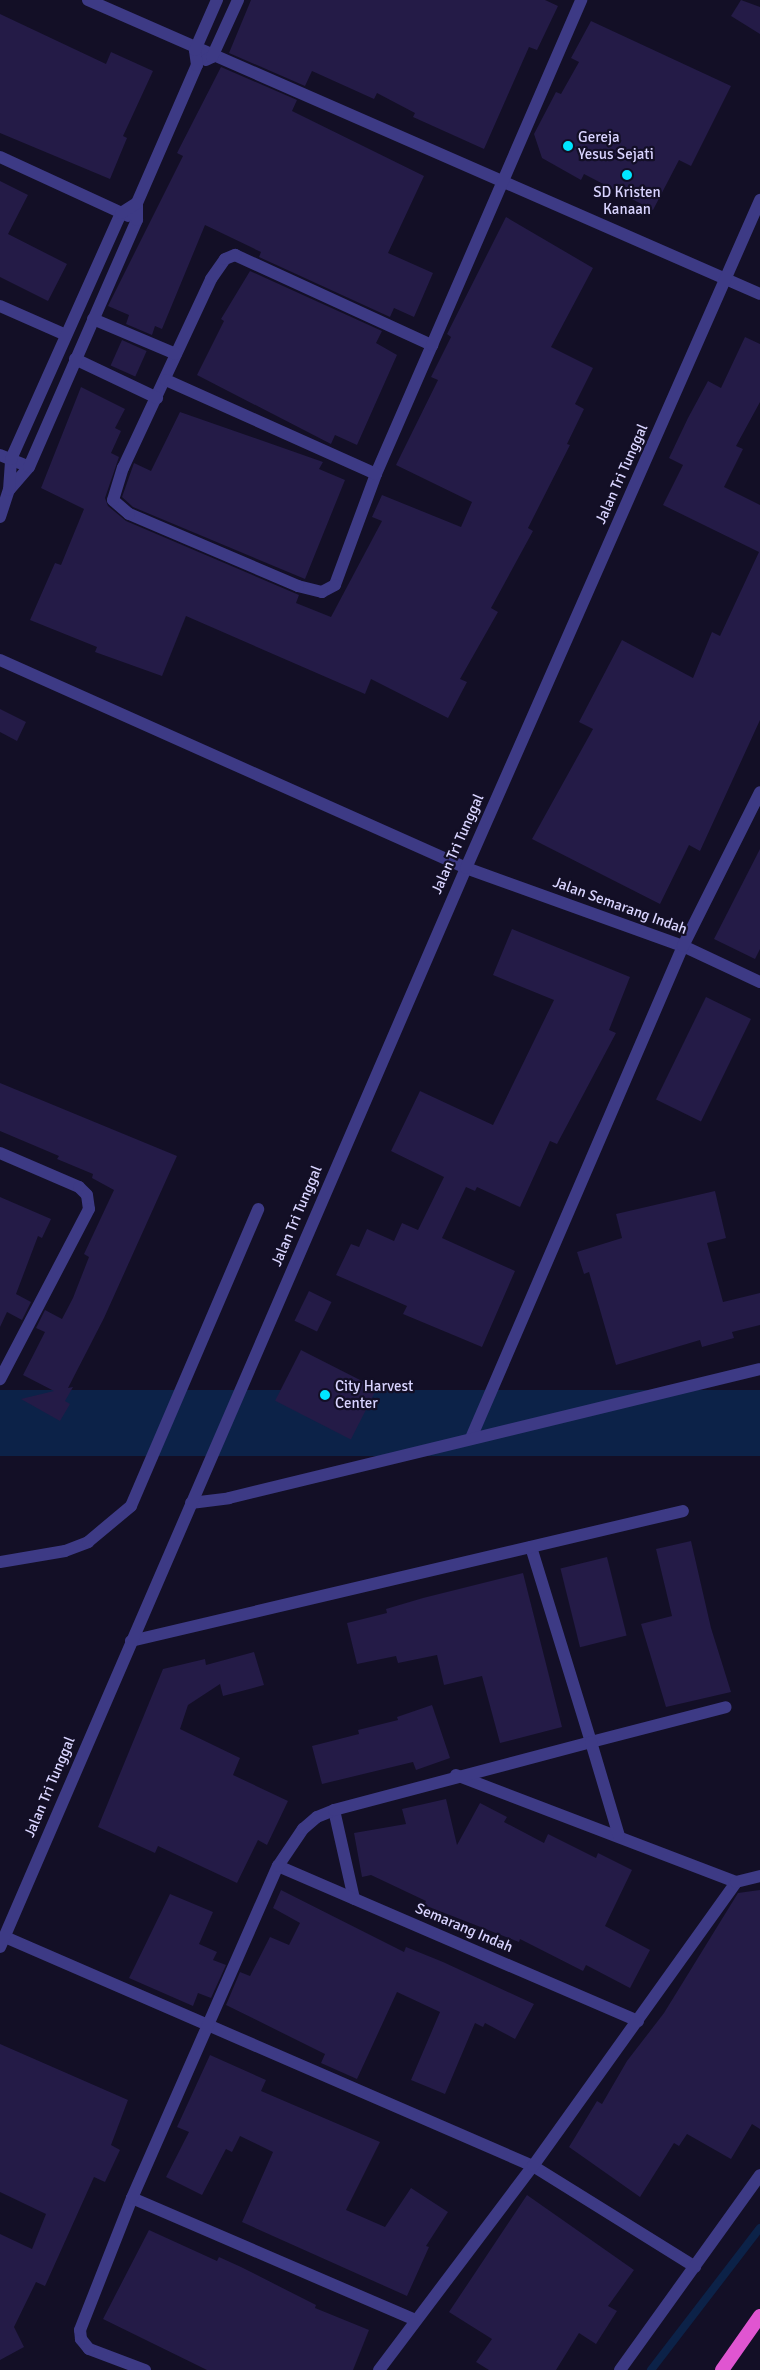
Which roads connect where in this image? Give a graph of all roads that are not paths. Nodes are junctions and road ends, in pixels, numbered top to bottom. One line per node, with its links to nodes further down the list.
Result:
1 (88, 0): 5 (street)
2 (216, 0): 5 (street)
3 (238, 0): 6 (street)
4 (581, 0): 9 (street)
5 (195, 50): 6 (street); 7 (street)
6 (212, 57): 7 (street); 9 (street)
7 (197, 64): 11 (street)
8 (0, 157): 12 (street)
9 (502, 182): 14 (street); 19 (street)
10 (760, 200): 14 (street, Jalan Tri Tunggal)
11 (137, 203): 12 (street); 13 (street)
12 (121, 213): 13 (street); 18 (street)
13 (137, 220): 17 (street)
14 (726, 279): 15 (street); 31 (street, Jalan Tri Tunggal)
15 (760, 294)
16 (0, 306): 18 (street)
17 (93, 319): 20 (street); 21 (street)
18 (66, 335): 24 (street)
19 (432, 345): 20 (street); 26 (street)
20 (176, 354): 22 (street)
21 (74, 359): 23 (street); 25 (street)
22 (166, 380): 23 (street); 26 (street)
23 (157, 398): 26 (street)
24 (5, 457): 25 (street); 27 (street)
25 (28, 467): 27 (street)
26 (376, 474)
27 (8, 490): 28 (street)
28 (0, 517)
29 (0, 660): 31 (street, Jalan Semarang Indah)
30 (760, 792): 32 (street)
31 (466, 868): 32 (street, Jalan Semarang Indah); 39 (street, Jalan Tri Tunggal)
32 (683, 946): 33 (street, Jalan Semarang Indah); 38 (street)
33 (760, 982)
34 (0, 1152): 37 (street)
35 (258, 1209): 42 (street)
36 (760, 1369): 38 (street)
37 (0, 1379)
38 (471, 1438): 39 (street)
39 (191, 1503): 43 (street, Jalan Tri Tunggal)
40 (683, 1511): 41 (street)
41 (531, 1547): 43 (street); 45 (street)
42 (0, 1562)
43 (131, 1641): 53 (street, Jalan Tri Tunggal)
44 (726, 1707): 45 (street)
45 (591, 1742): 46 (street); 48 (street)
46 (455, 1775): 47 (street); 48 (street)
47 (334, 1810): 49 (street); 52 (street)
48 (618, 1836): 51 (street)
49 (278, 1866): 52 (street, Semarang Indah); 55 (street)
50 (760, 1876): 51 (street)
51 (736, 1882): 54 (street)
52 (354, 1898): 54 (street, Semarang Indah)
53 (2, 1942): 55 (street)
54 (638, 2021): 56 (street)
55 (210, 2027): 56 (street); 58 (street)
56 (533, 2166): 59 (street); 61 (street)
57 (760, 2175): 59 (street)
58 (132, 2198): 61 (street); 62 (street)
59 (695, 2267): 64 (street)
60 (760, 2316): 65 (highway)
61 (415, 2320): 63 (street)
62 (144, 2370)
63 (380, 2370)
64 (620, 2370)
65 (722, 2370)

